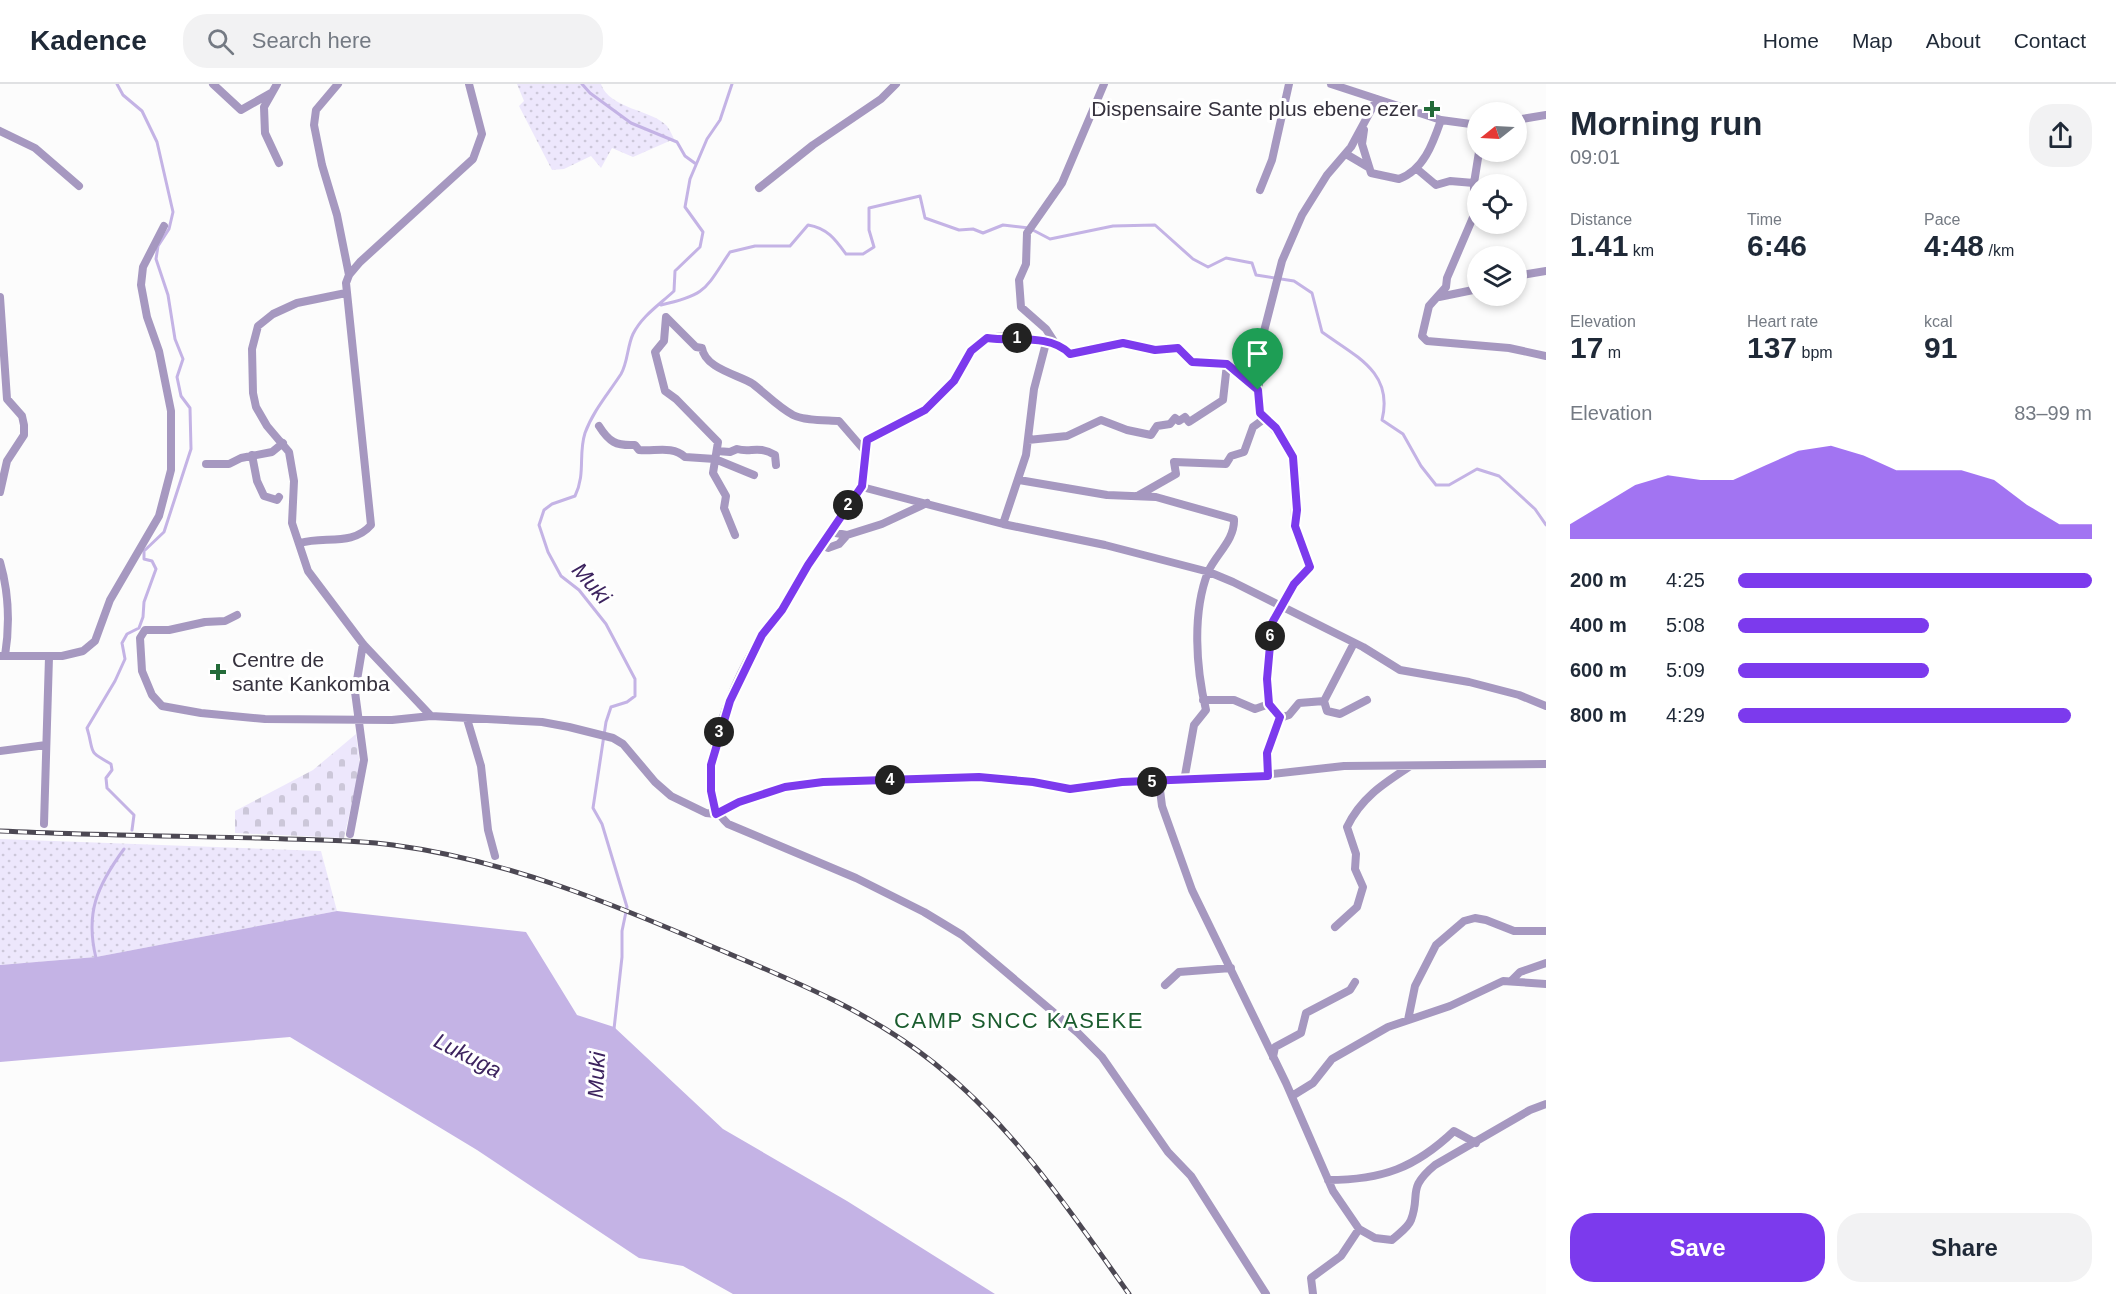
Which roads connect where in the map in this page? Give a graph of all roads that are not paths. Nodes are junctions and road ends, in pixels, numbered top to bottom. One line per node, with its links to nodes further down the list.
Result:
1 (213, 84): 9 (street)
2 (277, 84): 9 (street)
3 (338, 84): 29 (street)
4 (469, 84): 29 (street)
5 (896, 84): 23 (street)
6 (1104, 84): 35 (street)
7 (1289, 84): 24 (street)
8 (1331, 84): 10 (street)
9 (272, 92): 18 (street)
10 (1377, 99): 13 (street); 14 (street)
11 (1546, 115): 12 (street)
12 (1527, 118)
13 (1441, 120): 15 (street); 20 (street)
14 (1367, 121): 17 (street); 19 (street)
15 (1467, 123)
16 (0, 131): 22 (street)
17 (1346, 154): 19 (street); 38 (street)
18 (279, 163)
19 (1368, 166): 20 (street)
20 (1417, 169): 21 (street)
21 (1467, 182)
22 (79, 186)
23 (759, 188)
24 (1260, 190)
25 (164, 226): 68 (street)
26 (1468, 234): 33 (street)
27 (1546, 271): 28 (street)
28 (1527, 274)
29 (348, 275): 31 (street)
30 (1467, 291): 33 (street)
31 (346, 293): 42 (street); 59 (street)
32 (0, 297): 51 (street)
33 (1439, 297): 36 (street)
34 (1046, 343): 35 (street); 41 (street); 43 (street)
35 (1057, 346): 37 (street)
36 (1546, 356)
37 (1227, 364): 38 (street); 41 (street)
38 (1258, 390): 39 (street)
39 (1264, 419): 52 (street); 63 (street)
40 (598, 426): 44 (street)
41 (1028, 440): 49 (street)
42 (283, 443): 45 (street); 59 (street)
43 (865, 451): 44 (street); 50 (street)
44 (716, 455): 47 (street); 48 (street); 57 (street)
45 (252, 456): 46 (street); 53 (street)
46 (206, 464)
47 (776, 465)
48 (754, 475)
49 (1019, 480): 52 (street); 55 (street)
50 (862, 486): 54 (street); 56 (street)
51 (0, 492)
52 (1139, 495): 62 (street)
53 (279, 497)
54 (927, 503): 55 (street); 58 (street)
55 (1003, 524): 62 (street)
56 (830, 532): 58 (street); 60 (street)
57 (735, 535)
58 (847, 535): 60 (street)
59 (300, 543): 66 (street)
60 (822, 545): 85 (street)
61 (0, 562): 67 (street)
62 (1209, 572): 63 (street); 69 (street)
63 (1280, 606): 65 (street); 72 (street)
64 (237, 615): 76 (street)
65 (1354, 643): 71 (street); 73 (street)
66 (363, 644): 74 (street); 76 (street)
67 (3, 656): 68 (street)
68 (49, 657): 78 (street)
69 (1203, 700): 72 (street); 83 (street)
70 (1367, 700): 71 (street)
71 (1324, 701): 75 (street)
72 (1269, 704): 75 (street)
73 (1546, 706)
74 (431, 716): 76 (street); 77 (street)
75 (1280, 717): 82 (street)
76 (360, 718): 87 (street)
77 (467, 719): 85 (street); 88 (street)
78 (46, 745): 79 (street); 86 (street)
79 (0, 752)
80 (1546, 764): 81 (street)
81 (1410, 766): 82 (street); 89 (street)
82 (1268, 776): 83 (street)
83 (1184, 781): 84 (street)
84 (1160, 782): 85 (street); 92 (street)
85 (716, 814): 104 (street)
86 (44, 824)
87 (350, 834)
88 (495, 856)
89 (1335, 927)
90 (1546, 931): 97 (street)
91 (1546, 963): 93 (street)
92 (1231, 968): 96 (street); 98 (street)
93 (1512, 980): 95 (street); 97 (street)
94 (1355, 982): 98 (street)
95 (1546, 984)
96 (1165, 985)
97 (1408, 1020): 99 (street)
98 (1273, 1057): 99 (street)
99 (1292, 1096): 102 (street)
100 (1546, 1104): 101 (street)
101 (1476, 1143): 102 (street); 103 (street)
102 (1328, 1180): 103 (street)
103 (1359, 1229): 105 (street)
104 (1266, 1294)
105 (1313, 1294)

